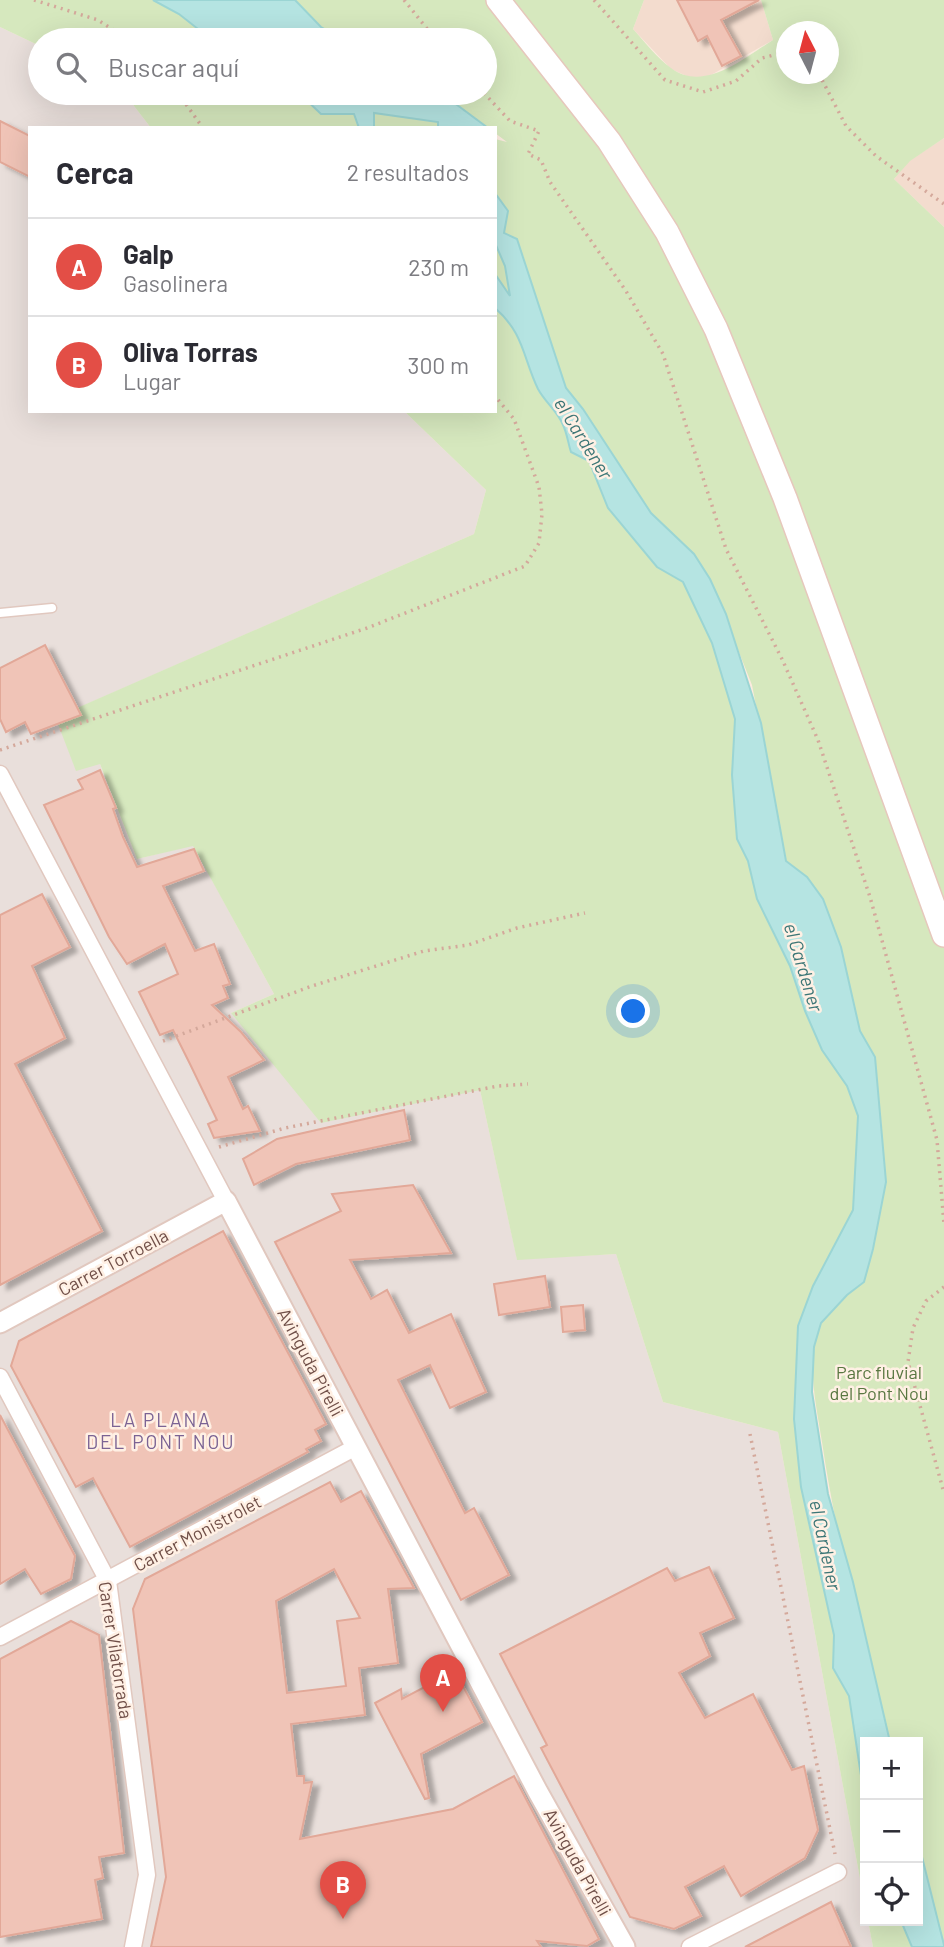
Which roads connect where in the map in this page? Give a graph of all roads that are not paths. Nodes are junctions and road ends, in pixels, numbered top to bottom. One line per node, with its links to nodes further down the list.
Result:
1 (498, 0): 5 (main road)
2 (52, 608): 3 (lane)
3 (0, 613)
4 (0, 774): 6 (street, Avinguda Pirelli)
5 (944, 935)
6 (226, 1201): 7 (street, Carrer Torroella); 9 (street, Avinguda Pirelli)
7 (0, 1323)
8 (0, 1377): 10 (street, Carrer Vilatorrada)
9 (356, 1447): 10 (street, Carrer Monistrolet); 14 (street, Avinguda Pirelli)
10 (108, 1581): 11 (street, Carrer Monistrolet); 13 (street, Carrer Vilatorrada)
11 (0, 1637)
12 (838, 1872): 15 (street)
13 (132, 1947)
14 (625, 1947)
15 (691, 1947)

